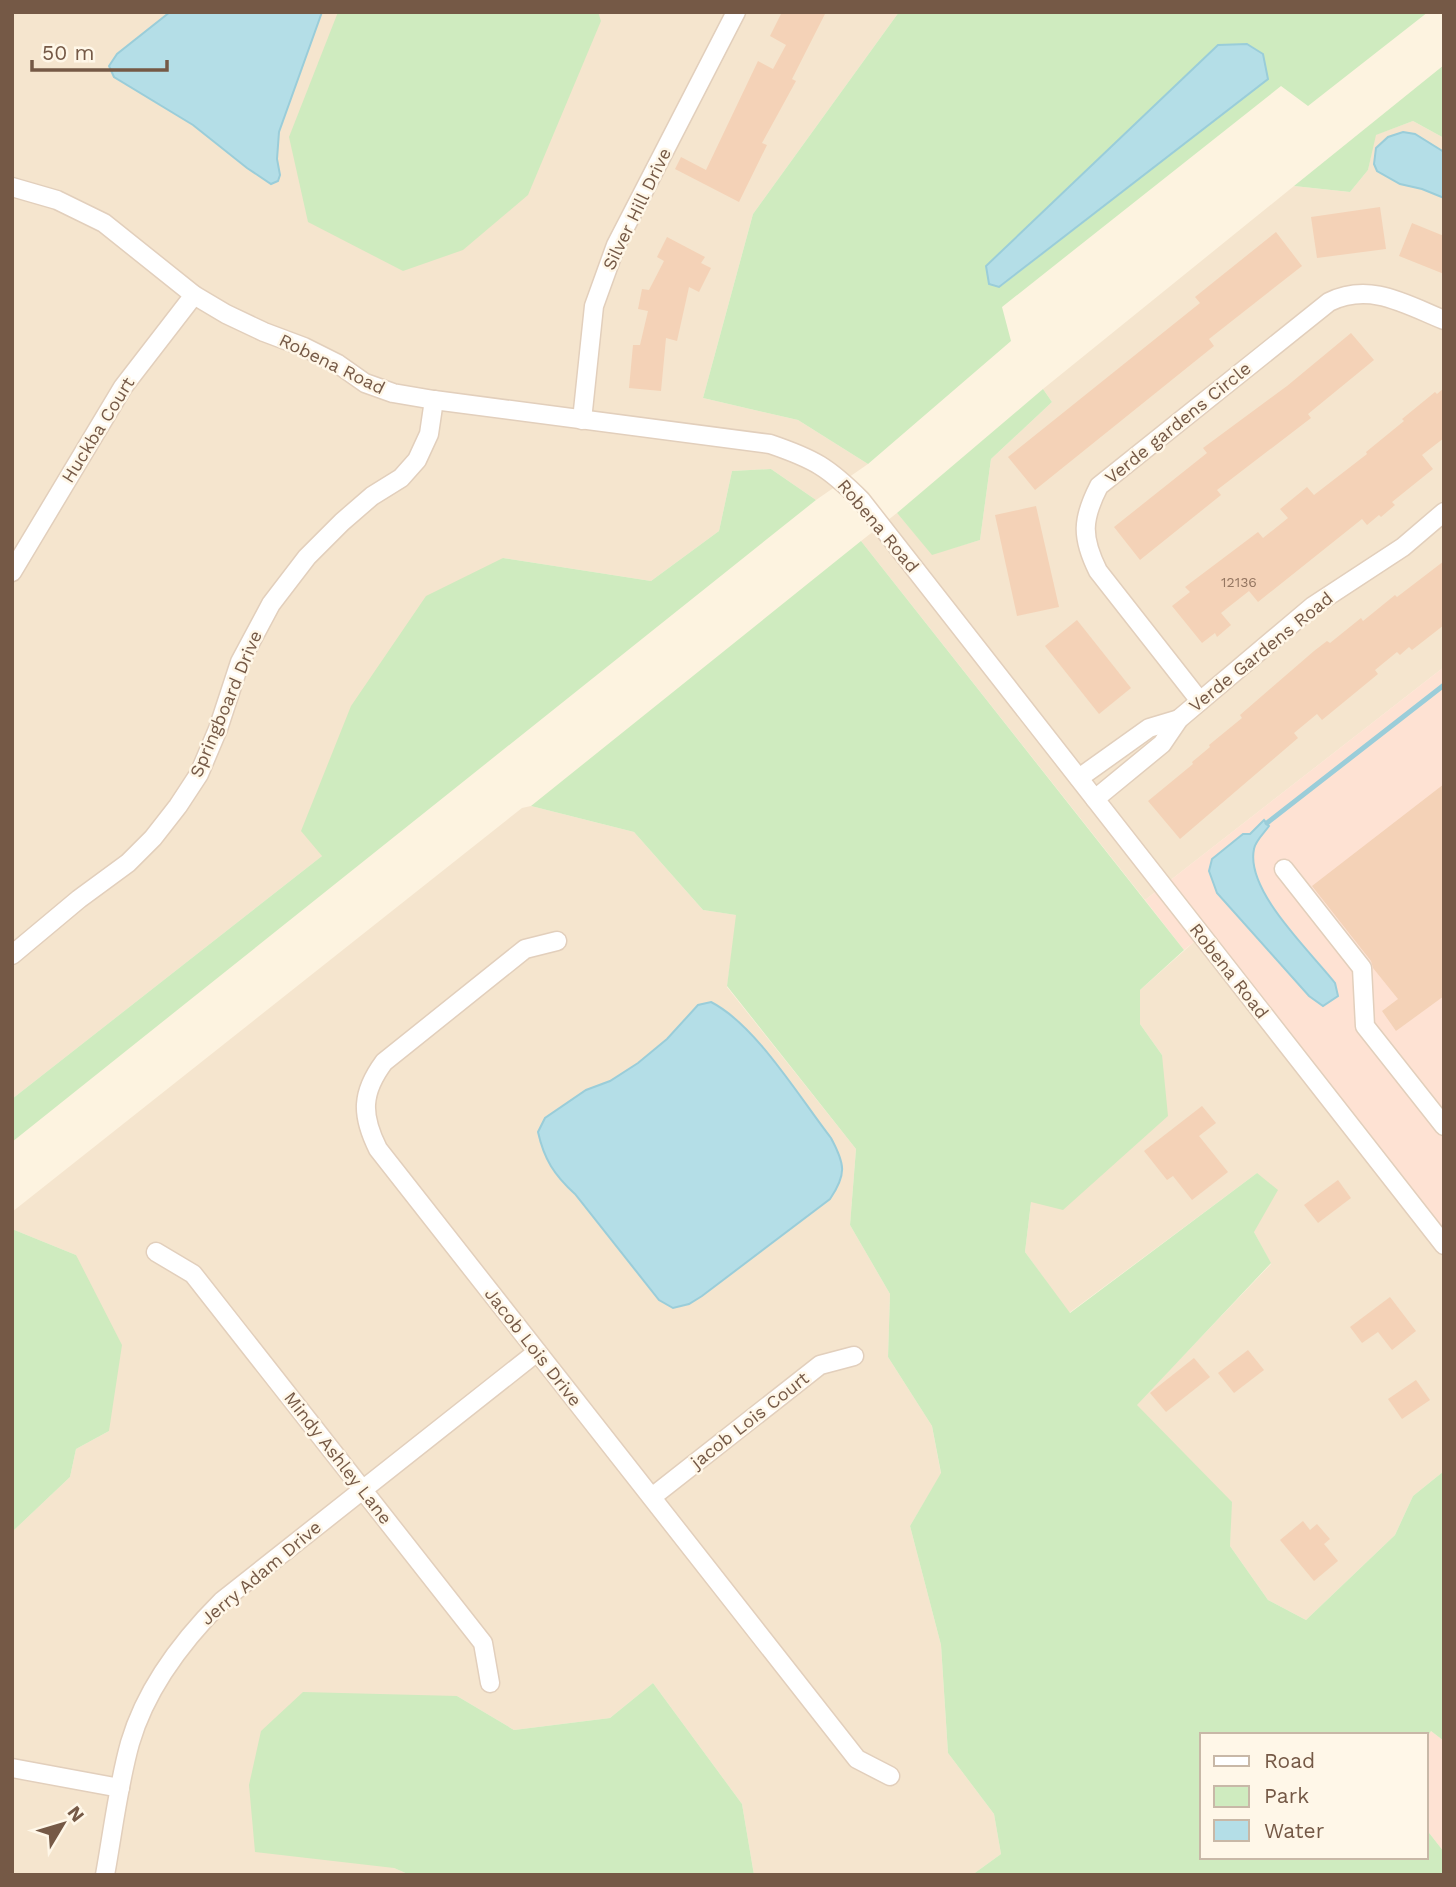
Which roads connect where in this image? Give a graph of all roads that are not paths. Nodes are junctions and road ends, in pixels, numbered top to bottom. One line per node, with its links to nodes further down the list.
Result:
1 (736, 12): 6 (street, Silver Hill Drive)
2 (12, 187): 3 (street, Robena Road)
3 (194, 295): 5 (street, Robena Road); 8 (street, Huckba Court)
4 (1444, 320): 9 (street, Verde gardens Circle)
5 (434, 400): 6 (street, Robena Road); 15 (street, Springboard Drive)
6 (582, 420): 11 (street, Robena Road)
7 (1444, 512): 9 (street, Verde Gardens Road)
8 (12, 572)
9 (1200, 701): 10 (street, Verde Gardens Road)
10 (1179, 719): 11 (street, Verde Gardens Road); 12 (street, Verde Gardens Road)
11 (1079, 778): 12 (street, Robena Road)
12 (1095, 799): 17 (street, Robena Road)
13 (1284, 869): 16 (street)
14 (557, 941): 19 (street, Jacob Lois Drive)
15 (12, 955)
16 (1444, 1126)
17 (1444, 1245)
18 (156, 1252): 21 (street, Mindy Ashley Lane)
19 (537, 1352): 21 (street, Jerry Adam Drive); 22 (street, Jacob Lois Drive)
20 (855, 1356): 22 (street, jacob Lois Court)
21 (363, 1490): 23 (street, Mindy Ashley Lane); 26 (street, Jerry Adam Drive)
22 (652, 1497): 25 (street, Jacob Lois Drive)
23 (490, 1683)
24 (12, 1768): 26 (street)
25 (890, 1776)
26 (120, 1788): 27 (street, Jerry Adam Drive)
27 (105, 1875)

